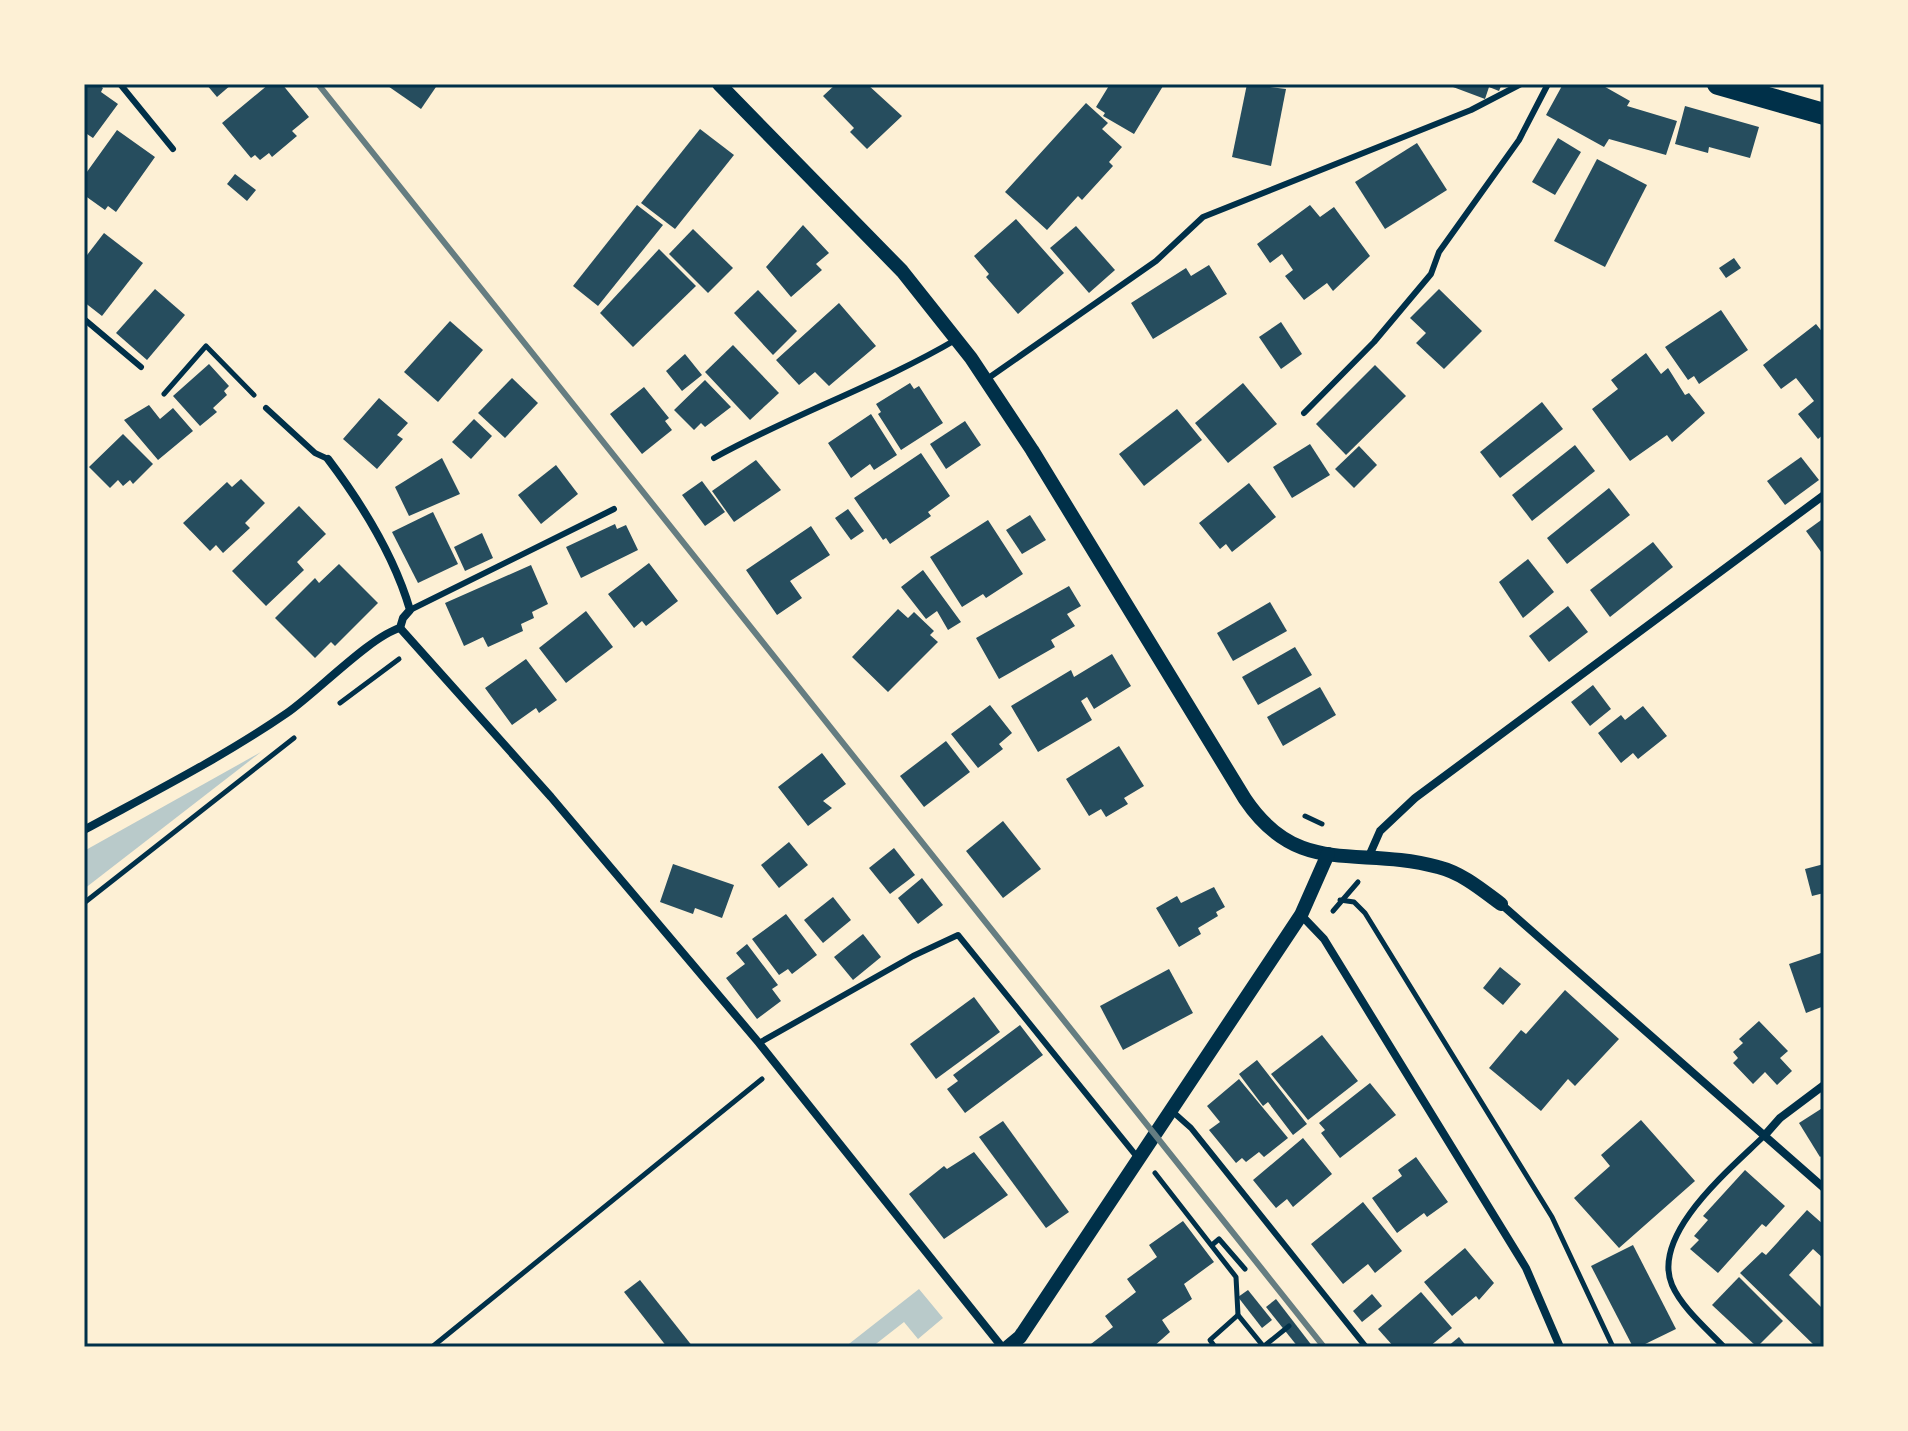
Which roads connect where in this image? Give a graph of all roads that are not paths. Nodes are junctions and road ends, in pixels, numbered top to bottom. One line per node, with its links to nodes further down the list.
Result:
1 (120, 84): 7 (lane)
2 (719, 84): 9 (street)
3 (1521, 84): 11 (lane)
4 (1548, 84): 13 (lane)
5 (1718, 84): 6 (highway)
6 (1824, 114)
7 (173, 149)
8 (84, 319): 10 (lane)
9 (957, 339): 11 (street); 14 (lane)
10 (141, 367)
11 (987, 379): 21 (street)
12 (266, 408): 15 (lane)
13 (1304, 413)
14 (714, 458)
15 (328, 459): 18 (street)
16 (1824, 495): 22 (street)
17 (614, 509): 18 (lane)
18 (410, 610): 19 (street)
19 (400, 628): 20 (street); 25 (street)
20 (84, 830)
21 (1328, 854): 22 (street); 24 (street)
22 (1369, 856): 23 (street)
23 (1501, 904): 28 (street)
24 (1301, 915): 27 (street); 34 (street)
25 (759, 1043): 29 (lane); 31 (street)
26 (1824, 1085): 28 (street)
27 (1171, 1111): 29 (street); 33 (lane)
28 (1765, 1135): 30 (street); 35 (lane)
29 (1138, 1158): 32 (street)
30 (1824, 1188)
31 (1002, 1347)
32 (1008, 1347)
33 (1366, 1347)
34 (1560, 1347)
35 (1724, 1347)

